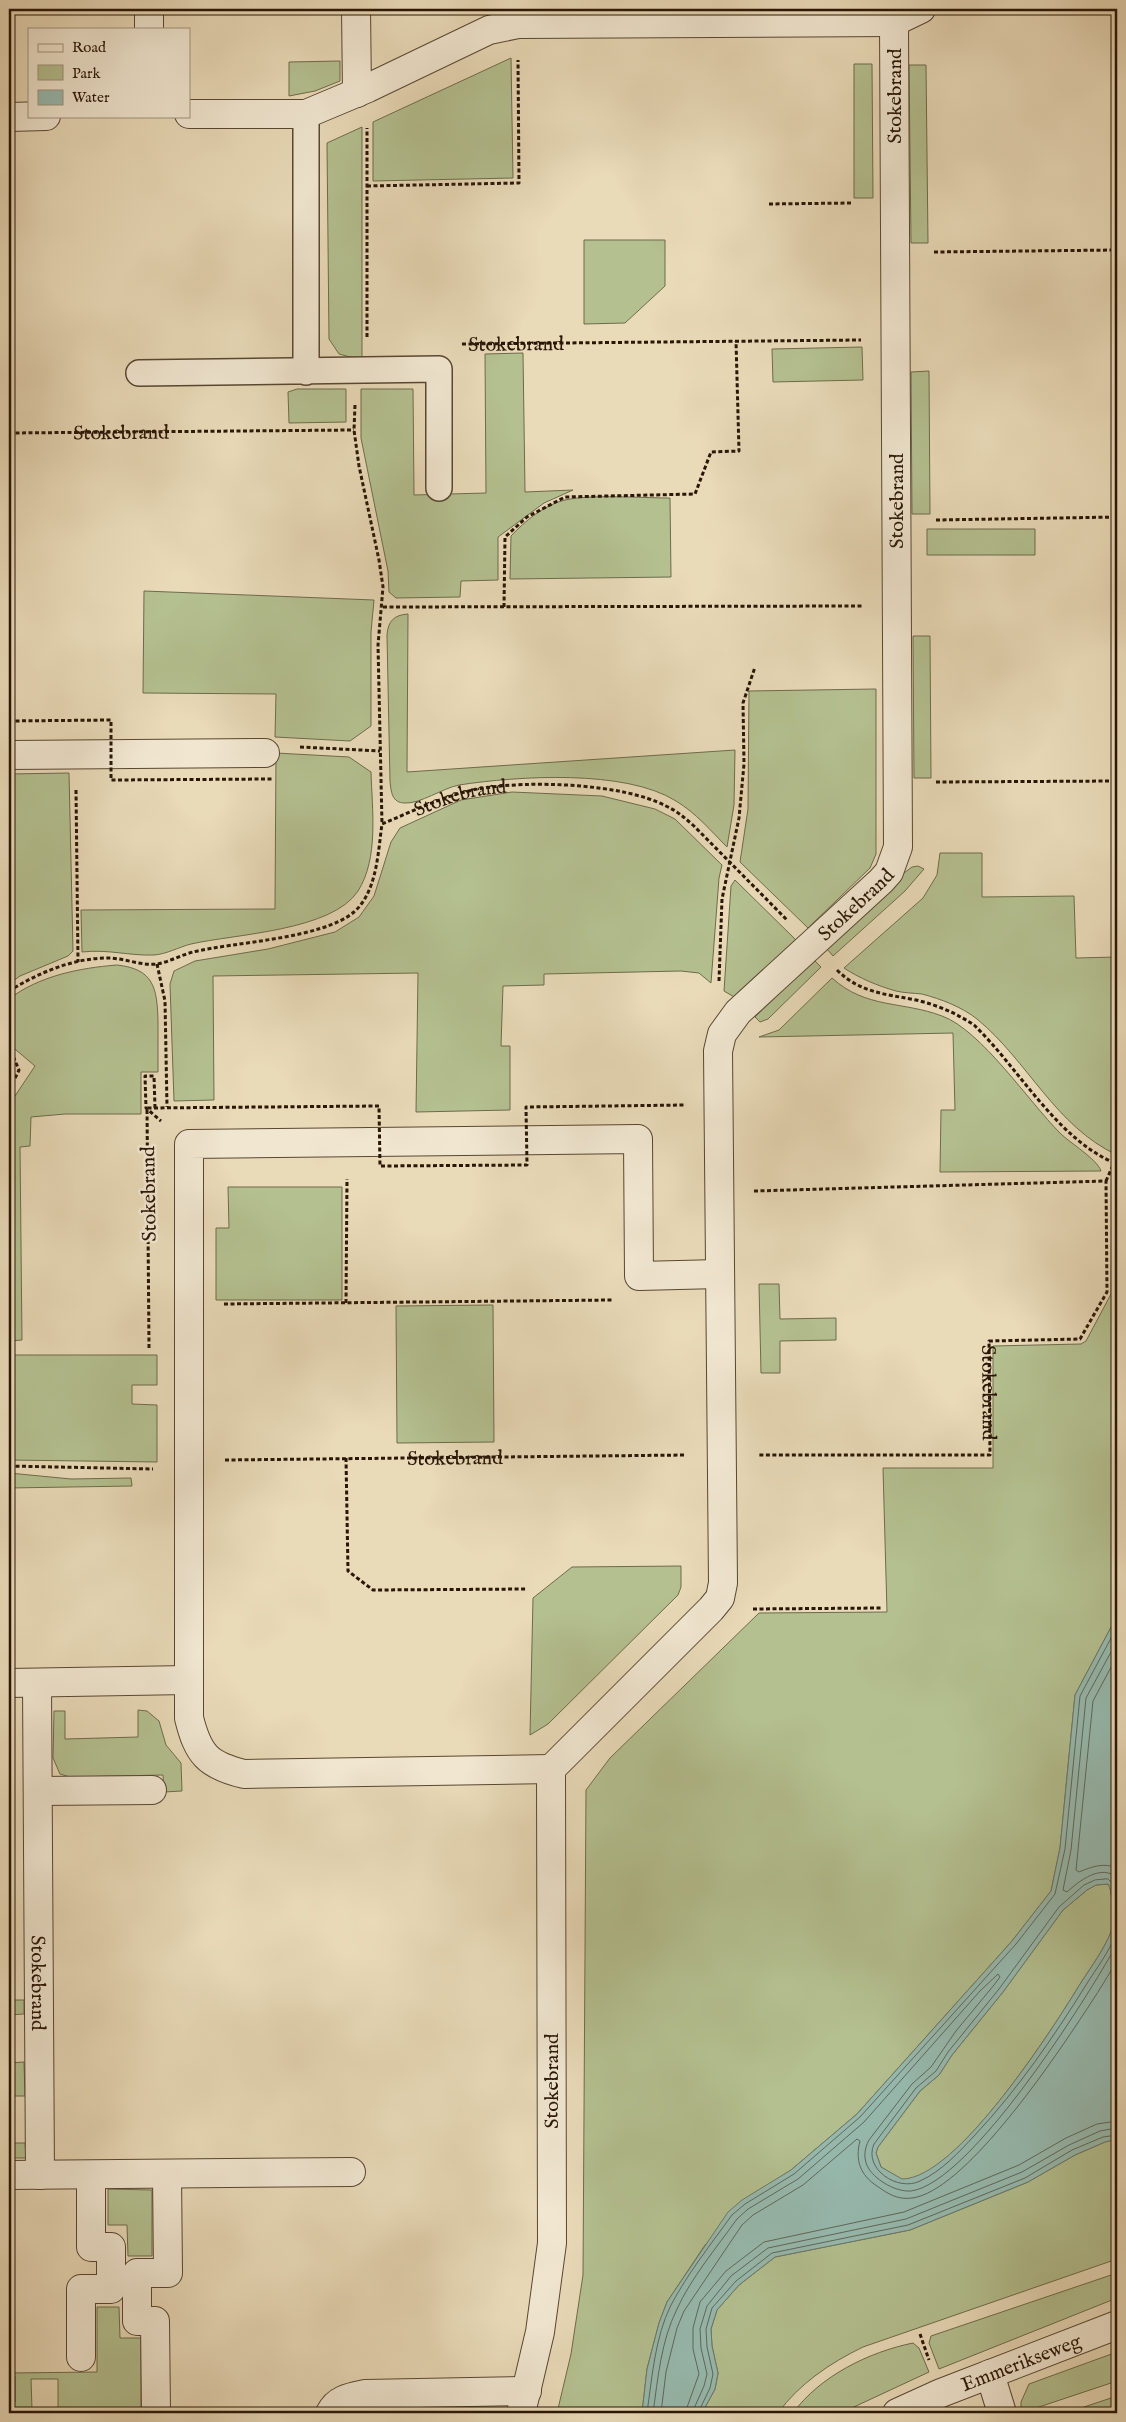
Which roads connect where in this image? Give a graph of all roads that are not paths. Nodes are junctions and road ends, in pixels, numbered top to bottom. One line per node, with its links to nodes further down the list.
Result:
1 (149, 9): 6 (street)
2 (356, 9): 7 (street)
3 (922, 9): 5 (street, Stokebrand)
4 (518, 16): 5 (street, Stokebrand); 7 (street, Stokebrand)
5 (894, 22): 17 (street, Stokebrand)
6 (149, 28)
7 (362, 90): 9 (street, Stokebrand)
8 (190, 114): 9 (street, Stokebrand)
9 (306, 114): 12 (lane)
10 (28, 116): 11 (street)
11 (9, 117)
12 (306, 372): 13 (lane); 14 (lane)
13 (139, 373)
14 (438, 488)
15 (264, 753): 16 (street)
16 (9, 756)
17 (719, 1274): 18 (street, Stokebrand); 21 (street, Stokebrand)
18 (188, 1680): 20 (street); 21 (street, Stokebrand)
19 (9, 1683): 20 (street)
20 (37, 1683): 23 (street, Stokebrand)
21 (551, 1769): 33 (street, Stokebrand)
22 (152, 1790): 23 (street)
23 (38, 1791): 27 (street, Stokebrand)
24 (351, 2172): 25 (street)
25 (167, 2174): 28 (street); 29 (street)
26 (9, 2175): 27 (street)
27 (40, 2175): 28 (street)
28 (90, 2175): 29 (street)
29 (124, 2282): 31 (street); 34 (street)
30 (1117, 2325): 32 (street, Emmerikseweg)
31 (81, 2357)
32 (990, 2374): 36 (street, Emmerikseweg); 37 (street)
33 (524, 2402): 35 (street, Stokebrand)
34 (156, 2413)
35 (330, 2413)
36 (897, 2413)
37 (1002, 2413)

